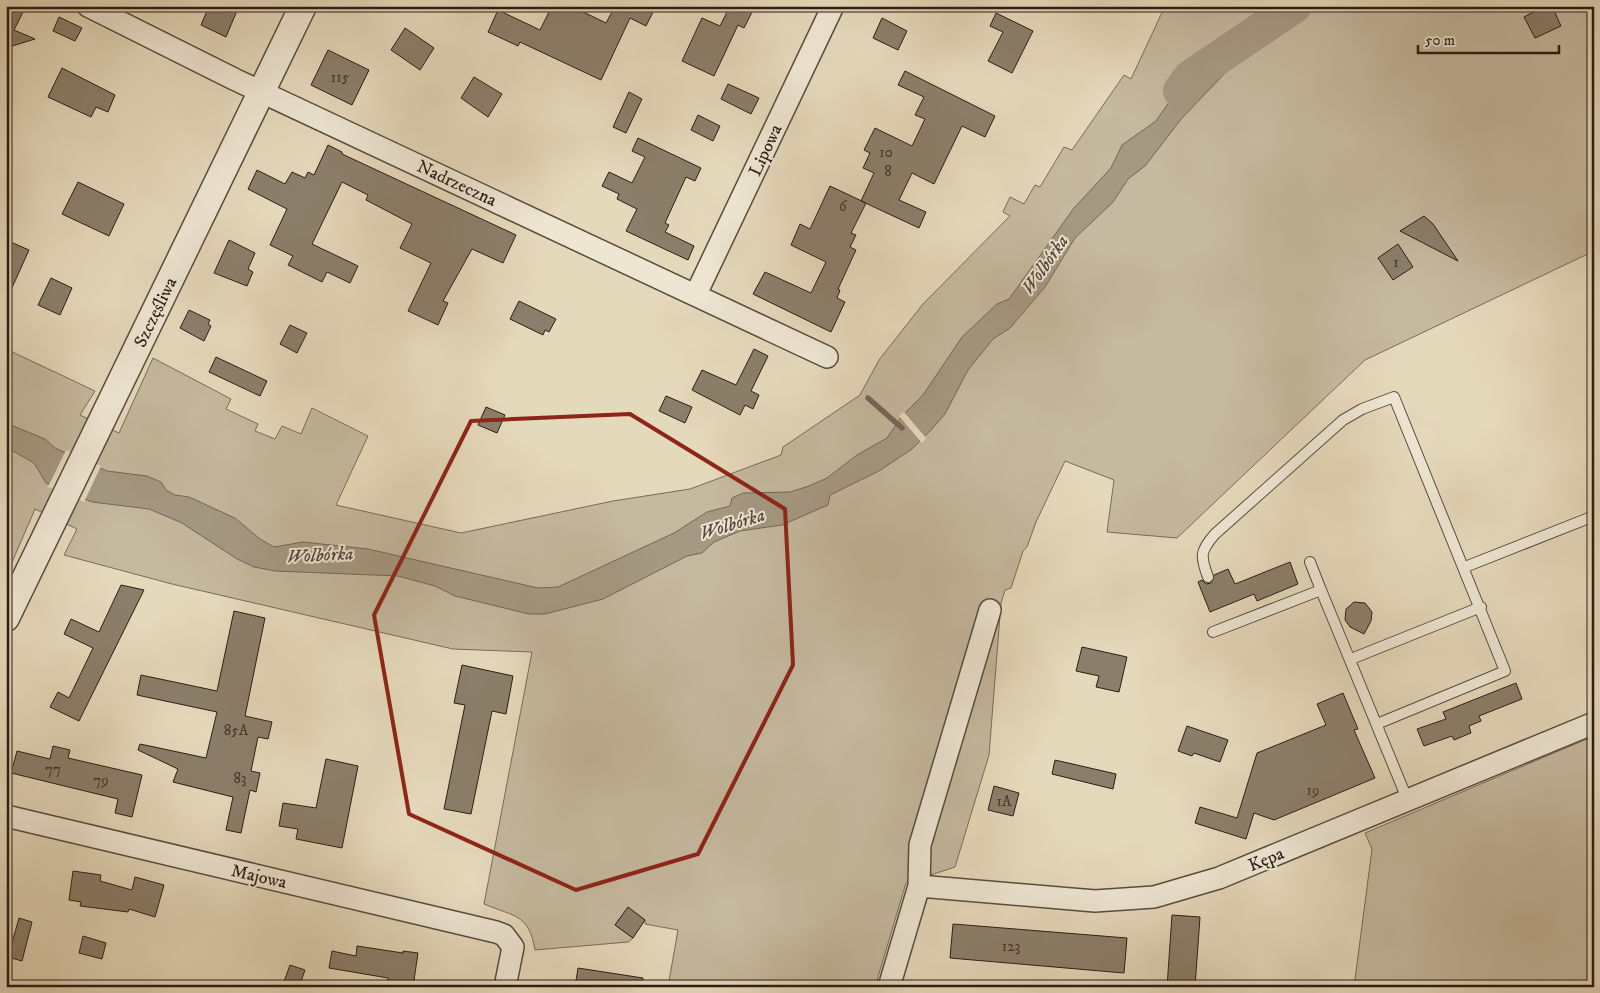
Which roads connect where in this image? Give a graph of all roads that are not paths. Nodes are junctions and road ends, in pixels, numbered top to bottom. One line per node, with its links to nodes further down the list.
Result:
1 (88, 6): 4 (street, Nadrzeczna)
2 (303, 6): 4 (street, Szczęśliwa)
3 (833, 6): 5 (street, Lipowa)
4 (262, 92): 5 (street, Nadrzeczna); 14 (street, Szczęśliwa)
5 (696, 294): 6 (street, Nadrzeczna)
6 (828, 357)
7 (1594, 516): 9 (lane)
8 (1310, 562): 11 (lane)
9 (1465, 567): 10 (lane); 12 (lane)
10 (1208, 577)
11 (1321, 590): 15 (lane); 16 (lane)
12 (1480, 607): 16 (lane); 18 (lane)
13 (990, 610): 21 (street)
14 (6, 618)
15 (1213, 632)
16 (1350, 659): 18 (lane)
17 (1594, 723): 19 (street, Kępa)
18 (1377, 724): 19 (lane)
19 (1408, 801): 21 (street, Kępa)
20 (6, 816): 22 (street, Majowa)
21 (919, 886): 23 (street)
22 (505, 987)
23 (889, 987)

